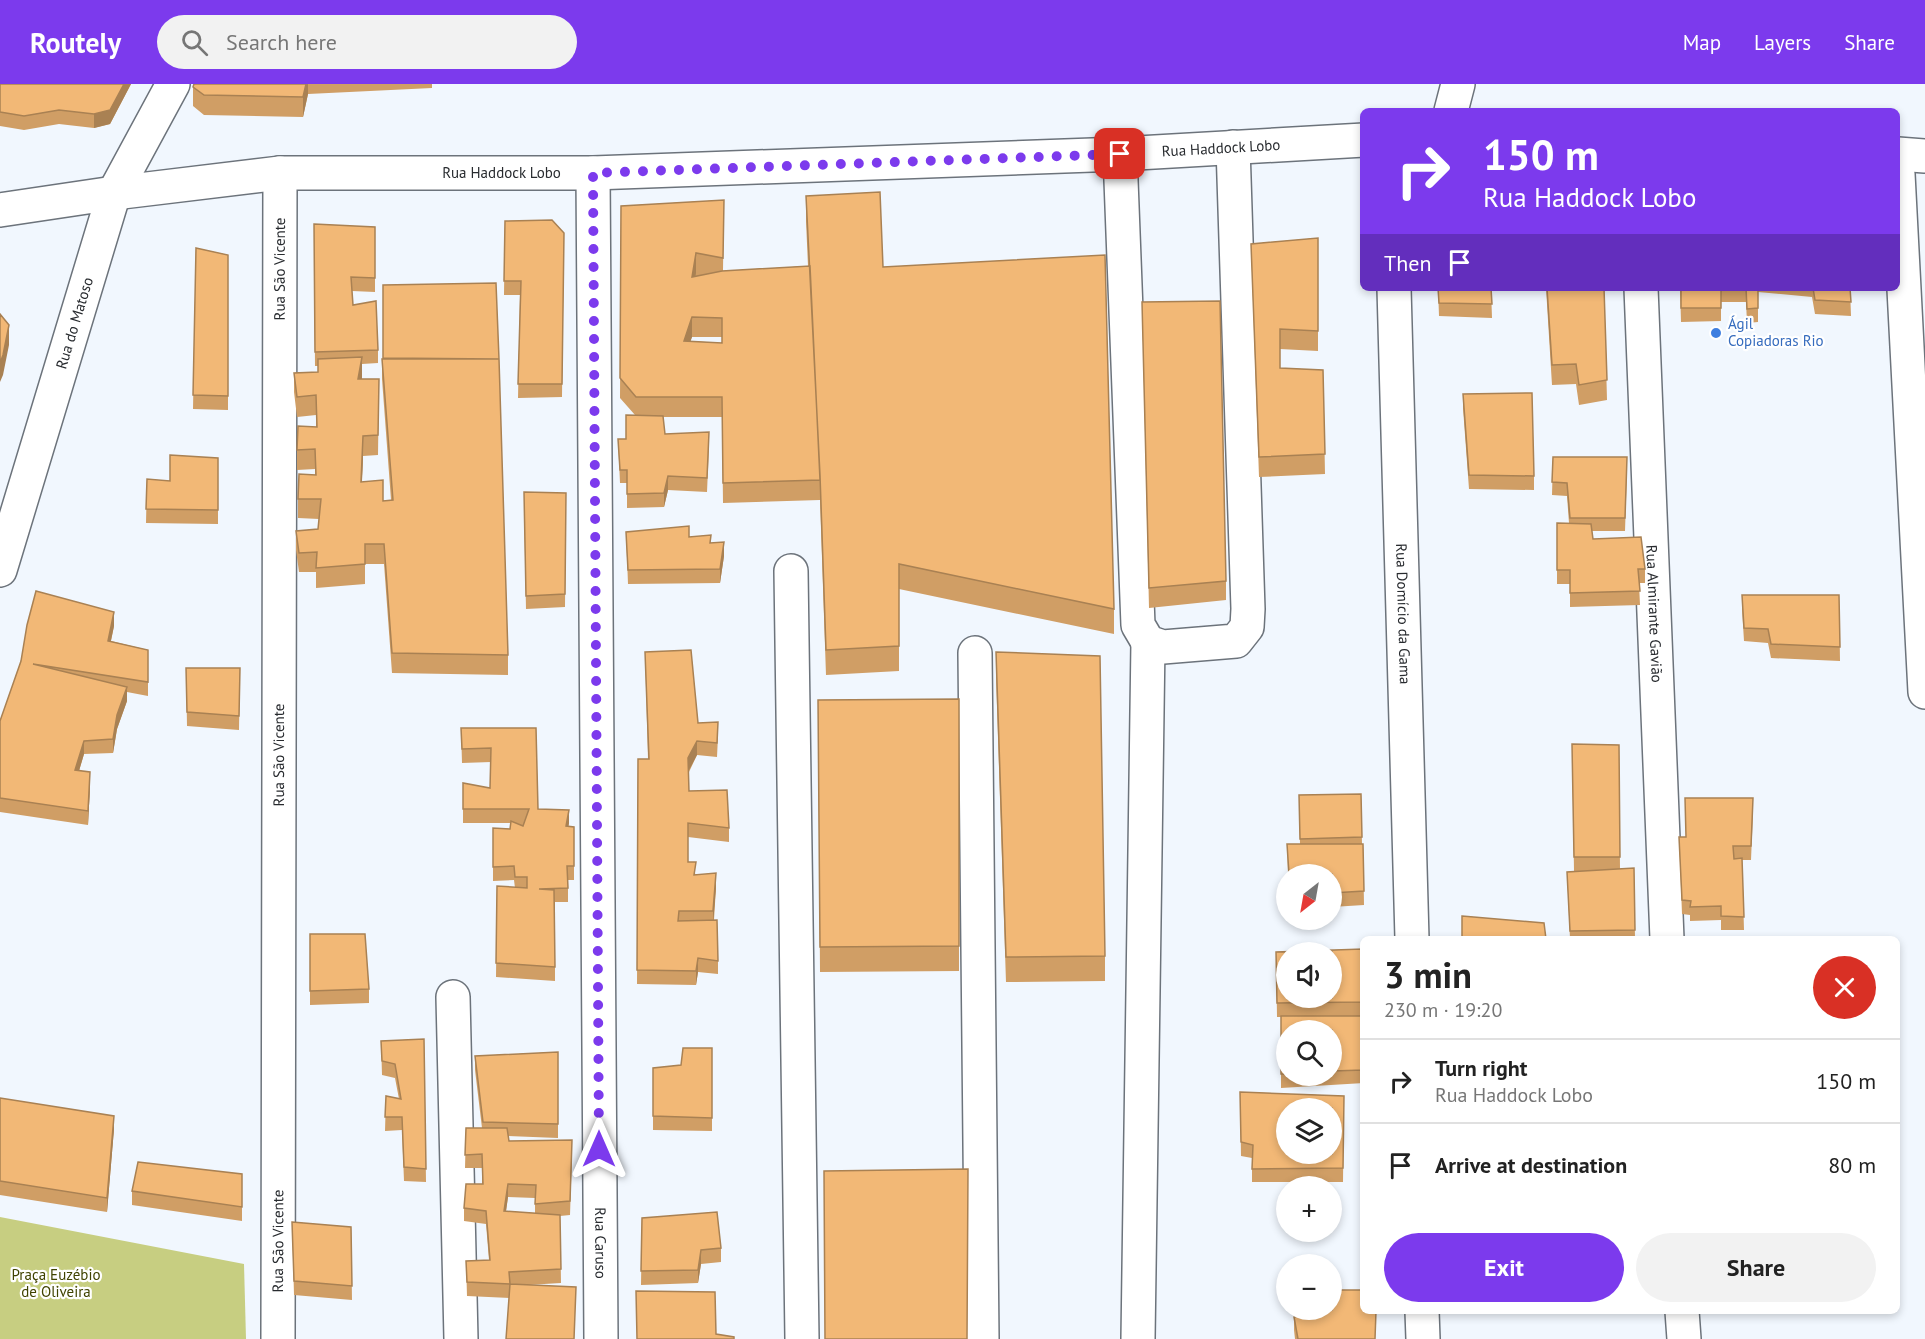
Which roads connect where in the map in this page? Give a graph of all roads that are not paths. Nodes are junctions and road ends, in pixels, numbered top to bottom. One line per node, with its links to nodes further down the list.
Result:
1 (173, 84): 11 (street, Rua do Matoso)
2 (1458, 84): 3 (street)
3 (1452, 108)
4 (1360, 140): 5 (street, Rua Haddock Lobo)
5 (1233, 147): 6 (street, Rua Haddock Lobo); 18 (street)
6 (1120, 154): 10 (street, Rua Haddock Lobo); 18 (street)
7 (1900, 154): 8 (street)
8 (1925, 156)
9 (280, 173): 10 (street, Rua Haddock Lobo); 11 (street, Rua Haddock Lobo); 26 (street, Rua São Vicente)
10 (593, 173): 28 (street, Rua Caruso)
11 (114, 193): 12 (street, Rua Haddock Lobo); 16 (street, Rua do Matoso)
12 (0, 210)
13 (1900, 212): 20 (street)
14 (1394, 291): 21 (street, Rua Domício da Gama)
15 (1641, 291): 22 (street, Rua Almirante Gavião)
16 (0, 570)
17 (791, 571): 29 (street)
18 (1148, 642): 31 (street)
19 (975, 653): 30 (street)
20 (1925, 692)
21 (1412, 936)
22 (1667, 936)
23 (453, 997): 27 (street)
24 (1422, 1314): 32 (street)
25 (1682, 1314): 33 (street)
26 (278, 1339)
27 (461, 1339)
28 (601, 1339)
29 (802, 1339)
30 (982, 1339)
31 (1138, 1339)
32 (1423, 1339)
33 (1684, 1339)

